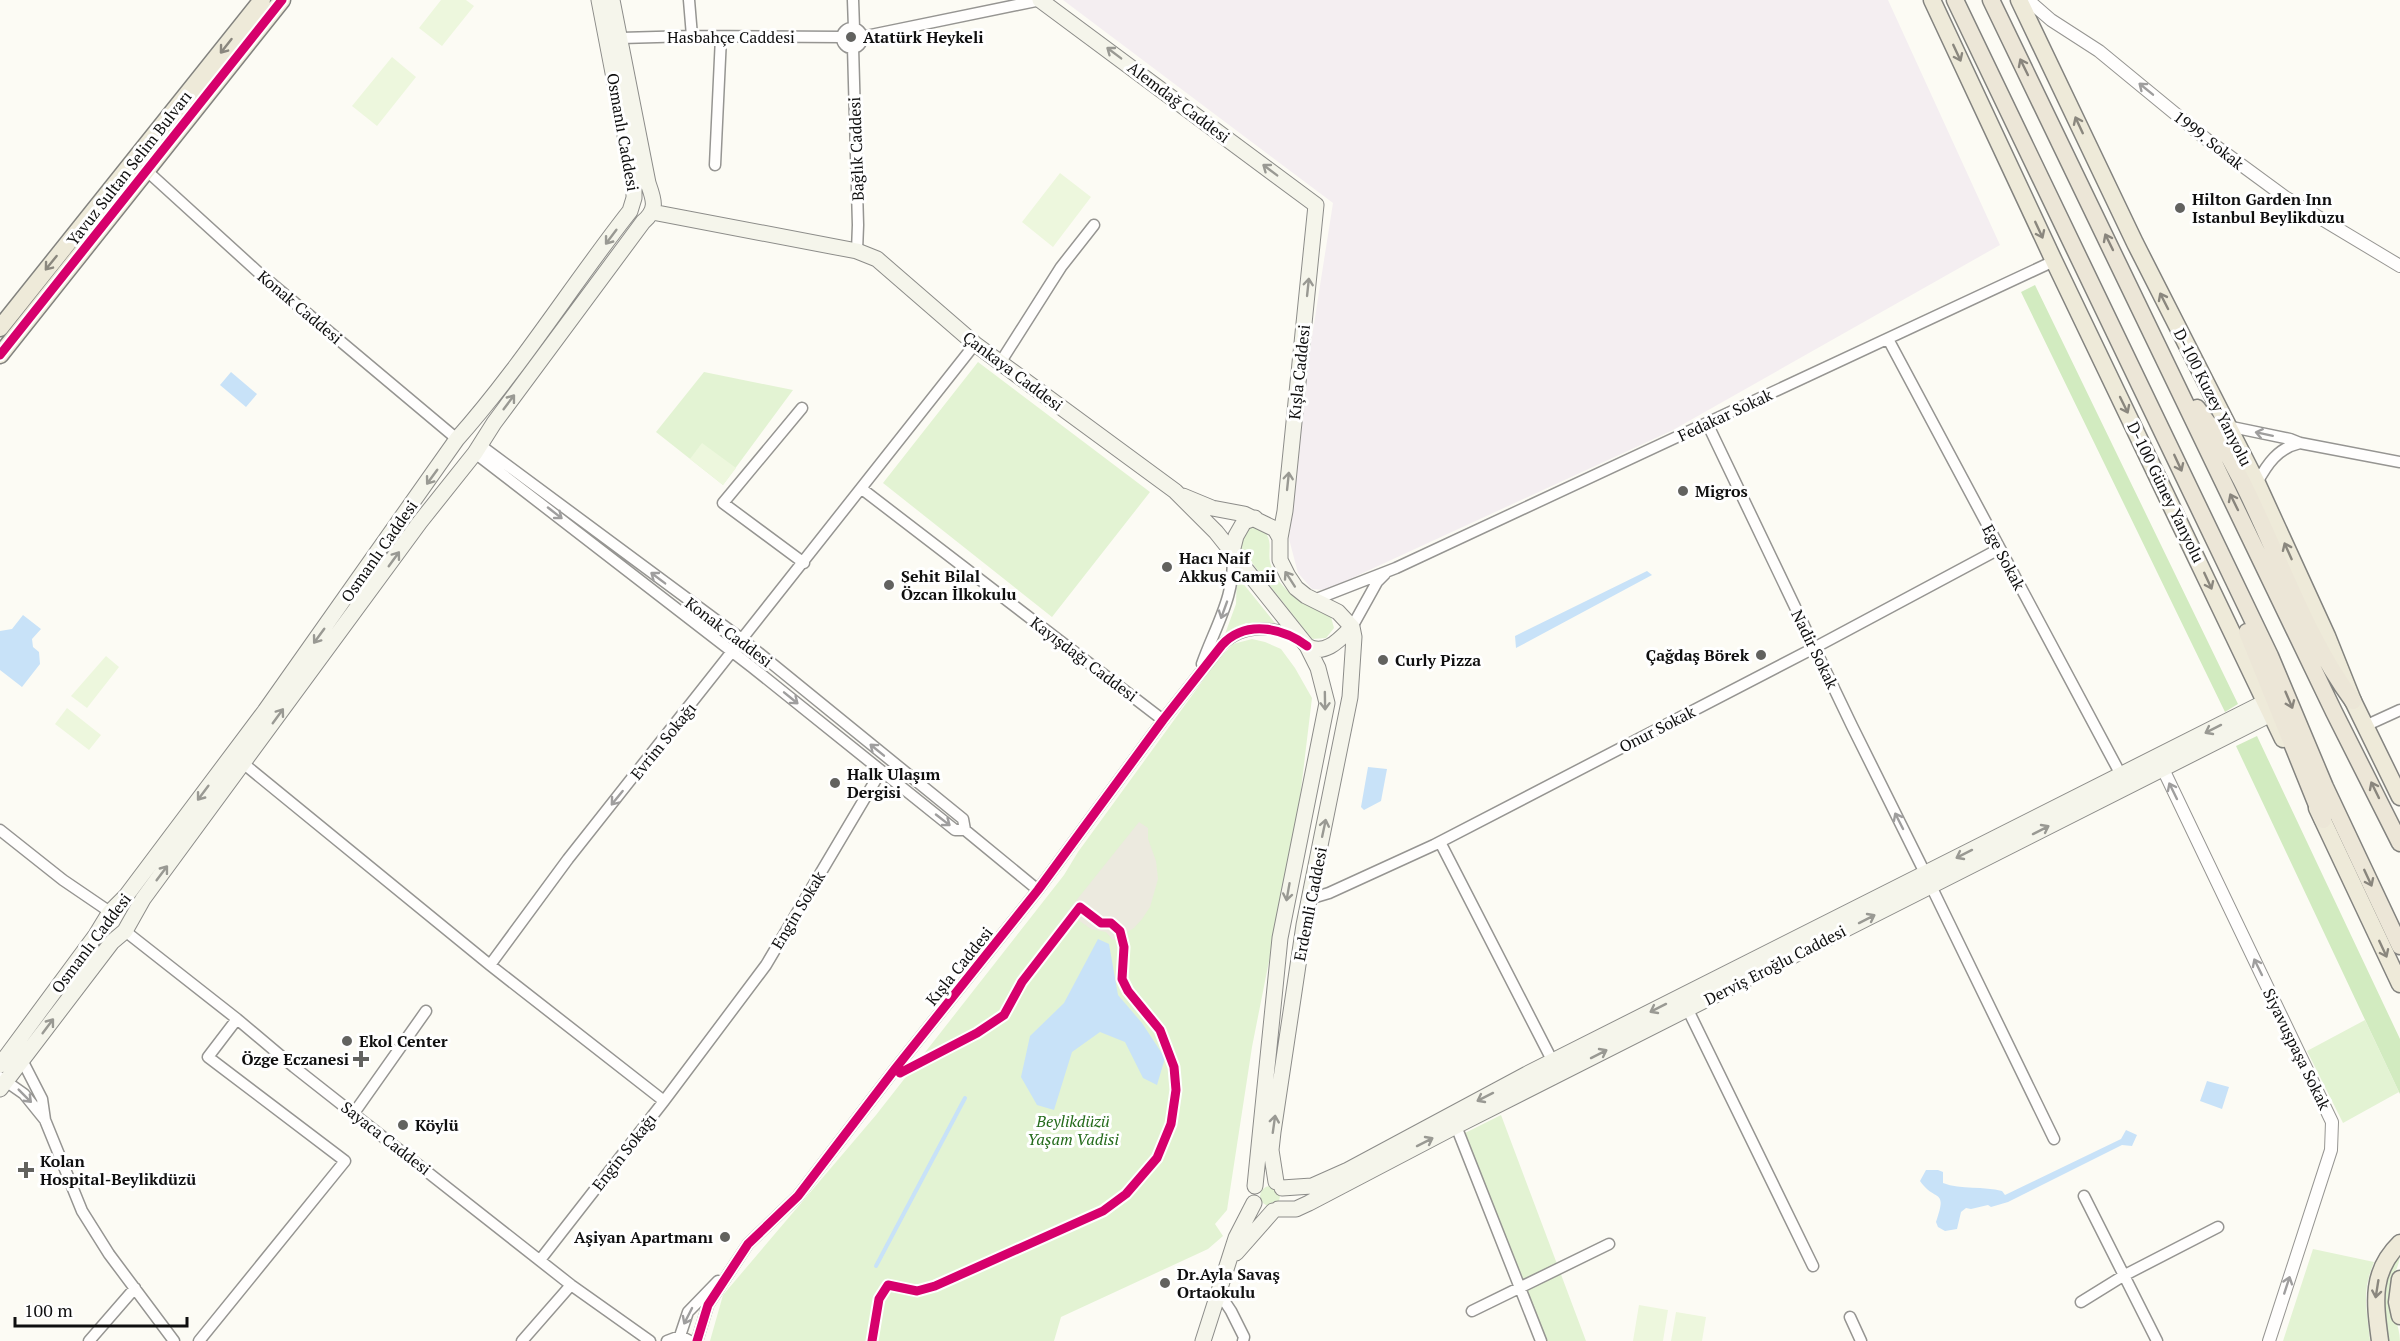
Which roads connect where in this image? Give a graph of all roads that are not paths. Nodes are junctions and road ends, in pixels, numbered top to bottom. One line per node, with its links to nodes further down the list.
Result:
1 (262, 0): 28 (main road, Yavuz Sultan Selim Bulvarı, one-way to 28)
2 (282, 0): 20 (main road, Yavuz Sultan Selim Bulvarı)
3 (599, 0): 21 (main road, Osmanlı Caddesi)
4 (612, 0): 23 (main road, Osmanlı Caddesi)
5 (689, 0): 14 (street)
6 (853, 0): 13 (street)
7 (1041, 0): 13 (street); 22 (main road, Alemdağ Caddesi, one-way to 7)
8 (1932, 0): 26 (main road, D-100 Güney Yanyolu, one-way to 26)
9 (1955, 0): 48 (highway, one-way to 48)
10 (1991, 0): 33 (highway, one-way to 10)
11 (2019, 0): 36 (main road, D-100 Kuzey Yanyolu, one-way to 11)
12 (2028, 0): 27 (street, 1999. Sokak, one-way to 12)
13 (857, 32): 16 (street); 18 (street)
14 (692, 36): 15 (street, Hasbahçe Caddesi); 17 (street, Hasbahçe Caddesi)
15 (721, 37): 16 (street, Hasbahçe Caddesi); 19 (street)
16 (842, 37): 18 (street)
17 (621, 38)
18 (853, 47): 25 (street, Bağlık Caddesi)
19 (716, 165)
20 (147, 171): 31 (main road, Yavuz Sultan Selim Bulvarı); 37 (street, Konak Caddesi)
21 (633, 202): 23 (main road); 23 (main road); 37 (main road, Osmanlı Caddesi, one-way to 37)
22 (1316, 205): 45 (main road, Kışla Caddesi, one-way to 22)
23 (651, 209): 25 (main road, Çankaya Caddesi); 39 (main road, Osmanlı Caddesi, one-way to 23)
24 (1094, 225): 32 (street)
25 (857, 251): 30 (main road, Çankaya Caddesi)
26 (2054, 261): 29 (street, Fedakar Sokak); 59 (main road, D-100 Güney Yanyolu, one-way to 59)
27 (2400, 266)
28 (0, 328)
29 (1888, 339): 35 (street, Fedakar Sokak); 46 (street, Ege Sokak)
30 (975, 344): 32 (main road, Çankaya Caddesi); 42 (street, Evrim Sokağı)
31 (0, 355)
32 (1000, 363): 43 (main road, Çankaya Caddesi)
33 (2180, 390): 58 (highway); 72 (highway, one-way to 33)
34 (802, 408): 49 (street)
35 (1707, 423): 50 (street, Fedakar Sokak); 55 (street, Nadir Sokak)
36 (2227, 426): 38 (street, one-way to 36); 41 (main road, D-100 Kuzey Yanyolu)
37 (457, 439): 39 (main road); 39 (main road); 76 (main road, Osmanlı Caddesi, one-way to 76)
38 (2300, 443): 40 (street); 41 (street)
39 (478, 449): 53 (street, Konak Caddesi, one-way to 39); 56 (street, Konak Caddesi, one-way to 56); 64 (main road, Osmanlı Caddesi, one-way to 39)
40 (2400, 462)
41 (2257, 483): 58 (main road, D-100 Kuzey Yanyolu, one-way to 41)
42 (862, 489): 49 (street, Evrim Sokağı); 61 (street, Kayışdağı Caddesi)
43 (1175, 491): 44 (main road); 47 (main road, Çankaya Caddesi)
44 (1256, 518): 45 (main road); 47 (main road)
45 (1280, 538): 51 (main road, Kışla Caddesi, one-way to 45)
46 (2000, 549): 55 (street, Onur Sokak); 66 (street, Ege Sokak)
47 (1232, 552): 54 (main road, Çankaya Caddesi); 57 (street, one-way to 57)
48 (2220, 552): 68 (highway); 78 (highway, one-way to 78)
49 (804, 563): 53 (street, Evrim Sokağı)
50 (1396, 568): 51 (street); 52 (street)
51 (1314, 600): 52 (main road, Kışla Caddesi)
52 (1352, 627): 54 (main road); 75 (main road, Erdemli Caddesi, one-way to 52)
53 (743, 640): 56 (street, Evrim Sokağı); 70 (street, Konak Caddesi, one-way to 53)
54 (1307, 646): 57 (street); 95 (main road, Erdemli Caddesi, one-way to 95)
55 (1814, 648): 71 (street, Onur Sokak); 73 (street, Nadir Sokak, one-way to 55)
56 (733, 654): 65 (street, Konak Caddesi, one-way to 65); 79 (street, Evrim Sokağı, one-way to 79)
57 (1199, 672): 61 (street, Kışla Caddesi)
58 (2353, 701): 62 (main road, D-100 Kuzey Yanyolu)
59 (2268, 708): 63 (main road, Derviş Eroğlu Caddesi); 68 (main road, D-100 Güney Yanyolu)
60 (2400, 710): 62 (street)
61 (1163, 720): 74 (street, Kışla Caddesi)
62 (2365, 726): 67 (main road, D-100 Kuzey Yanyolu)
63 (2160, 763): 66 (main road, Derviş Eroğlu Caddesi); 129 (street, Siyavuşpaşa Sokak, one-way to 63)
64 (244, 764): 77 (main road, Osmanlı Caddesi, one-way to 64); 79 (street)
65 (881, 771): 70 (street, Konak Caddesi, one-way to 70); 84 (street, Engin Sokak)
66 (2124, 780): 73 (main road, Derviş Eroğlu Caddesi)
67 (2400, 797)
68 (2323, 820): 80 (main road, D-100 Güney Yanyolu, one-way to 80)
69 (0, 830): 76 (street)
70 (965, 830): 74 (street, Konak Caddesi)
71 (1440, 842): 75 (street, Onur Sokak); 87 (street)
72 (2400, 843)
73 (1928, 880): 81 (main road, Derviş Eroğlu Caddesi); 93 (street, Nadir Sokak)
74 (1038, 890): 105 (street, Kışla Caddesi)
75 (1309, 899): 94 (main road, Erdemli Caddesi, one-way to 75)
76 (109, 914): 77 (main road); 77 (main road); 85 (main road, Osmanlı Caddesi)
77 (125, 929): 83 (street, Sayaca Caddesi); 85 (main road, Osmanlı Caddesi, one-way to 77)
78 (2400, 946)
79 (489, 965): 89 (street)
80 (2400, 984)
81 (1685, 1003): 87 (main road, Derviş Eroğlu Caddesi); 104 (street)
82 (426, 1011): 90 (street)
83 (237, 1019): 90 (street, Sayaca Caddesi); 119 (street)
84 (708, 1043): 89 (street, Engin Sokağı)
85 (17, 1055): 86 (main road, Osmanlı Caddesi); 88 (main road, Osmanlı Caddesi); 91 (street)
86 (0, 1065)
87 (1556, 1068): 92 (main road, Derviş Eroğlu Caddesi)
88 (2, 1082): 91 (street, one-way to 91)
89 (664, 1101): 102 (street, Engin Sokağı)
90 (354, 1113): 102 (street, Sayaca Caddesi)
91 (45, 1120): 109 (street)
92 (1453, 1120): 94 (main road, Derviş Eroğlu Caddesi); 98 (main road, Derviş Eroğlu Caddesi, one-way to 92); 110 (street)
93 (2054, 1139)
94 (1279, 1185): 95 (main road); 98 (main road)
95 (1255, 1186): 97 (main road)
96 (2084, 1196): 106 (street)
97 (1254, 1203): 98 (main road); 103 (main road)
98 (1276, 1210): 103 (main road)
99 (2218, 1227): 106 (street)
100 (2400, 1243): 130 (main road, one-way to 130)
101 (1610, 1244): 110 (street)
102 (540, 1260): 108 (street, Sayaca Caddesi)
103 (1230, 1264): 111 (main road)
104 (1813, 1266)
105 (731, 1269): 116 (street, one-way to 116); 123 (street)
106 (2123, 1276): 112 (street); 128 (street)
107 (2400, 1279): 114 (main road)
108 (571, 1285): 120 (street); 121 (street, Sayaca Caddesi)
109 (135, 1288): 117 (street); 118 (street)
110 (1519, 1288): 113 (street); 126 (street)
111 (1218, 1293): 124 (main road); 125 (street)
112 (2080, 1302)
113 (1472, 1311)
114 (2400, 1316)
115 (1850, 1317): 127 (street)
116 (685, 1339): 122 (street)
117 (89, 1341)
118 (174, 1341)
119 (199, 1341)
120 (522, 1341)
121 (650, 1341)
122 (667, 1341)
123 (697, 1341)
124 (1203, 1341)
125 (1243, 1341)
126 (1541, 1341)
127 (1861, 1341)
128 (2157, 1341)
129 (2269, 1341)
130 (2380, 1341)

